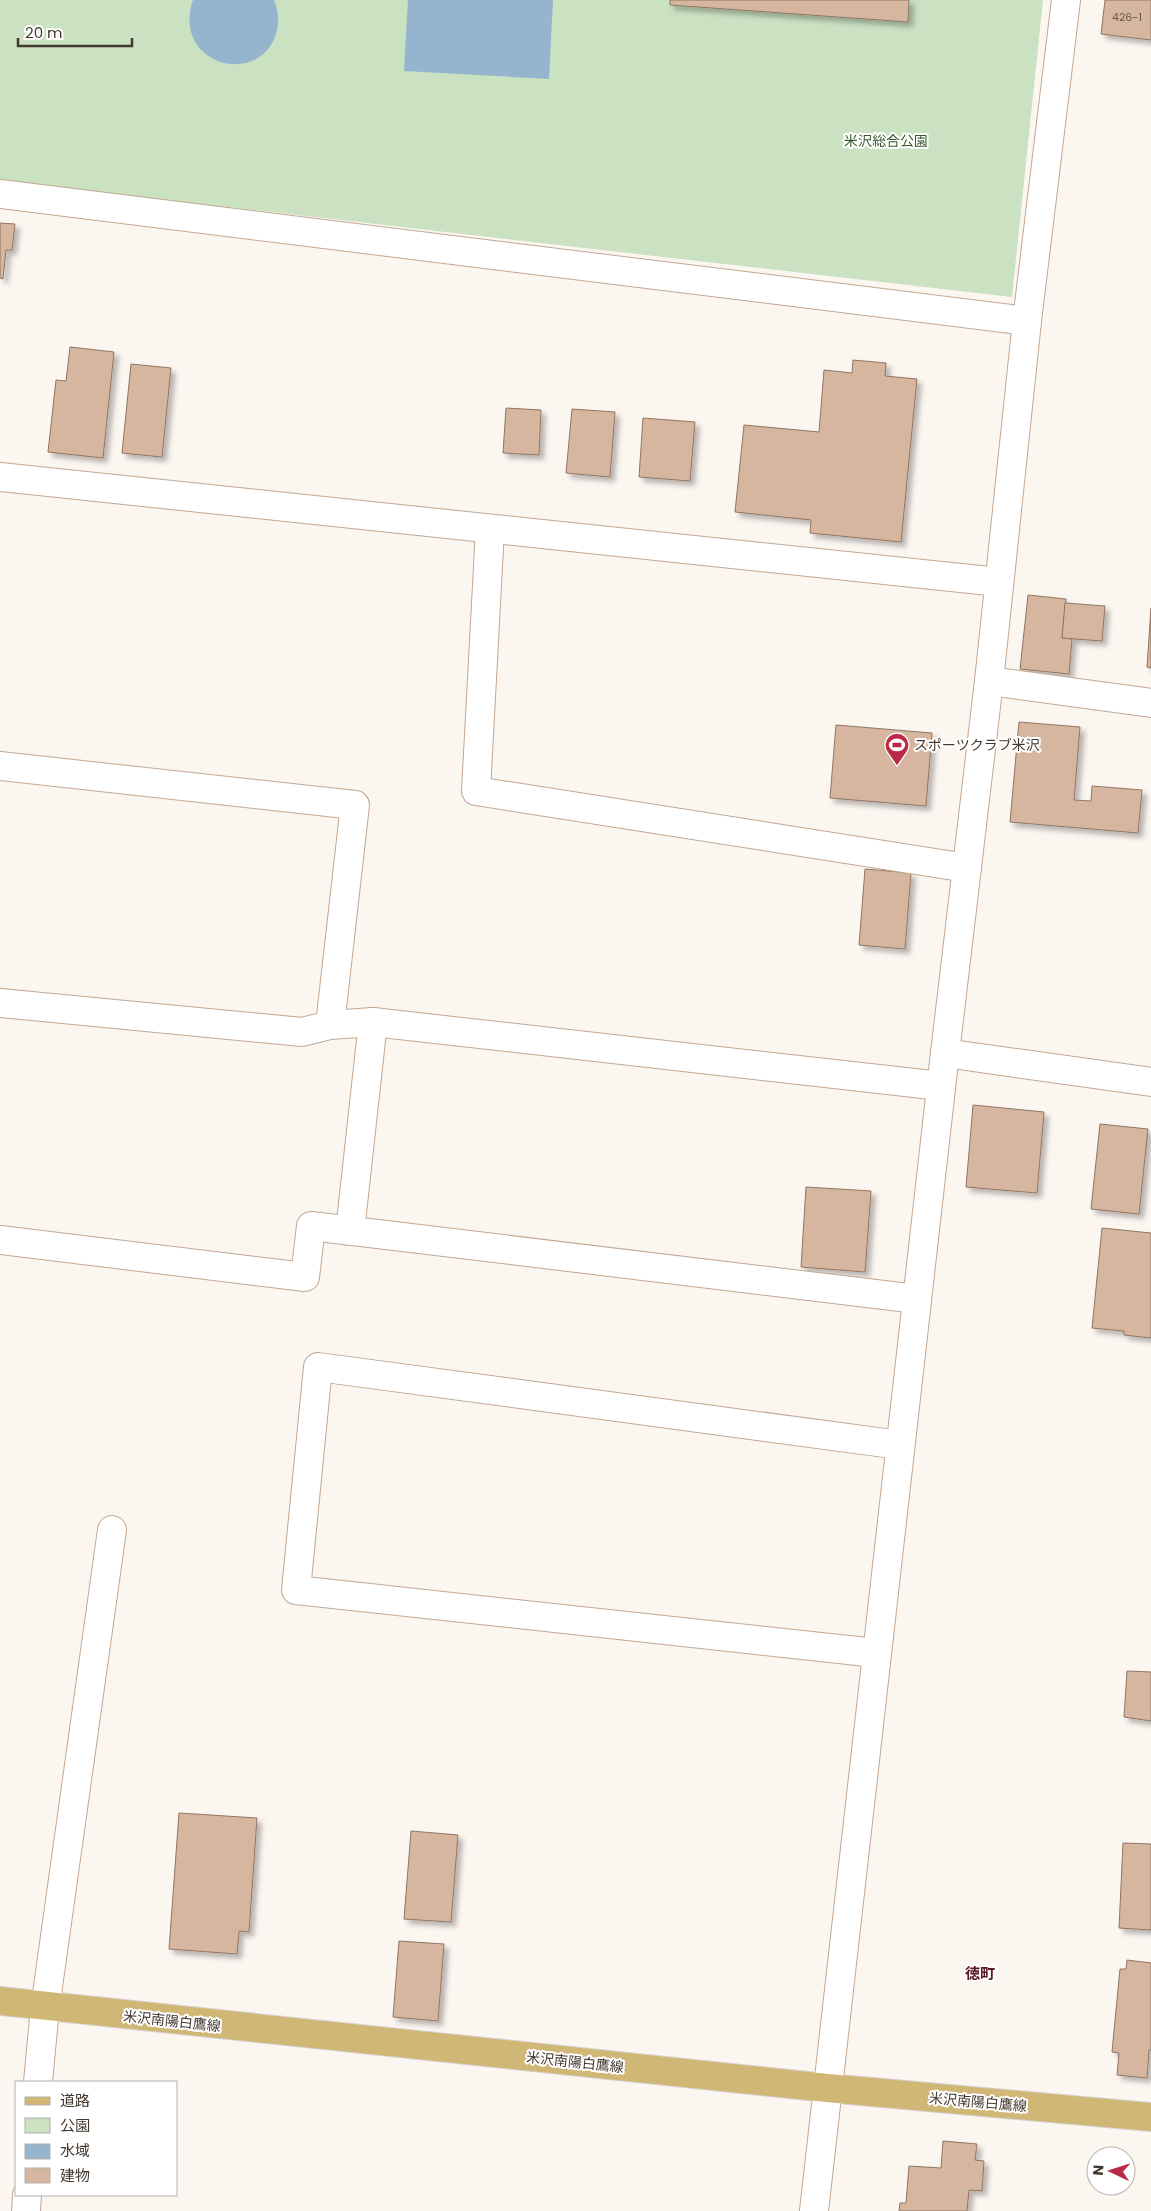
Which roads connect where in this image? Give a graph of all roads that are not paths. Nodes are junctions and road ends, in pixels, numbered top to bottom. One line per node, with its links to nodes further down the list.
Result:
1 (1066, 0): 3 (street)
2 (0, 194): 3 (street)
3 (1027, 321): 6 (street)
4 (0, 477): 5 (street)
5 (490, 529): 6 (street); 10 (street)
6 (998, 582): 7 (street)
7 (989, 681): 8 (street); 10 (street)
8 (1151, 703)
9 (0, 766): 13 (street)
10 (967, 868): 14 (street)
11 (0, 1003): 13 (street)
12 (373, 1022): 13 (street); 16 (street); 17 (street)
13 (330, 1025)
14 (945, 1053): 15 (street); 16 (street)
15 (1151, 1082)
16 (941, 1086): 19 (street)
17 (350, 1231): 18 (street); 19 (street)
18 (0, 1240)
19 (917, 1299): 20 (street)
20 (900, 1445): 22 (street); 22 (street)
21 (112, 1530): 24 (street)
22 (876, 1653): 26 (street)
23 (0, 2001): 24 (main road, 米沢南陽白鷹線)
24 (45, 2008): 25 (street); 26 (main road, 米沢南陽白鷹線)
25 (38, 2081)
26 (827, 2088): 27 (main road, 米沢南陽白鷹線); 30 (street)
27 (1151, 2117)
28 (27, 2196): 29 (street)
29 (26, 2211)
30 (814, 2211)

